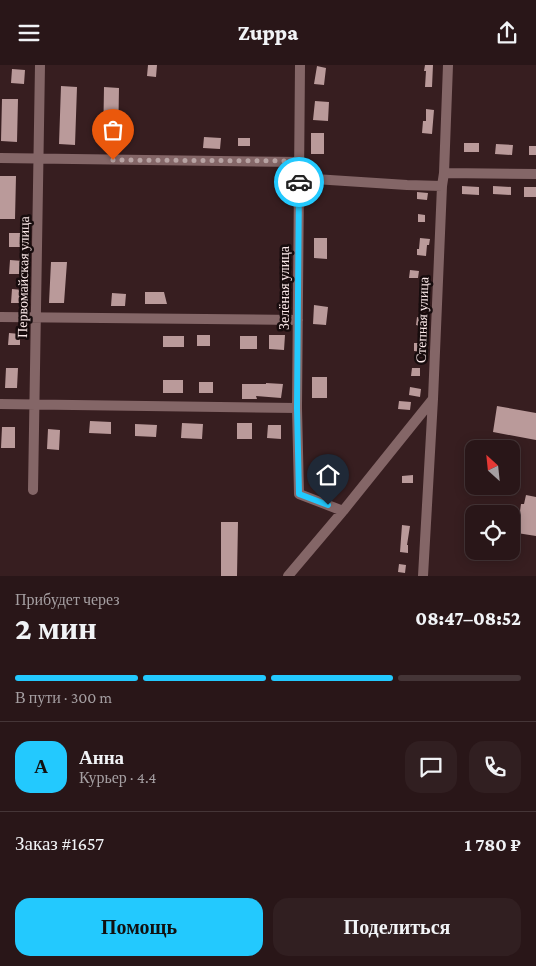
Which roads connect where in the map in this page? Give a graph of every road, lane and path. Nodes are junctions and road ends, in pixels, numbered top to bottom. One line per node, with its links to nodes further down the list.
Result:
1 (40, 65): 5 (street, Первомайская улица)
2 (300, 65): 6 (street, Зелёная улица)
3 (448, 65): 7 (street, Степная улица)
4 (0, 158): 5 (street)
5 (39, 159): 6 (street); 12 (street, Первомайская улица)
6 (300, 161): 9 (street, Зелёная улица)
7 (444, 173): 8 (street); 10 (street, Степная улица)
8 (536, 174)
9 (299, 178): 10 (street); 13 (street, Зелёная улица)
10 (442, 186): 14 (street, Степная улица)
11 (0, 317): 12 (street)
12 (36, 318): 13 (street); 16 (street, Первомайская улица)
13 (298, 320): 17 (street, Зелёная улица)
14 (433, 399): 19 (street); 21 (street, Степная улица)
15 (0, 404): 16 (street)
16 (34, 405): 17 (street); 18 (street, Первомайская улица)
17 (297, 408): 19 (street, Зелёная улица)
18 (32, 490)
19 (343, 511): 20 (street)
20 (288, 576)
21 (423, 576)

